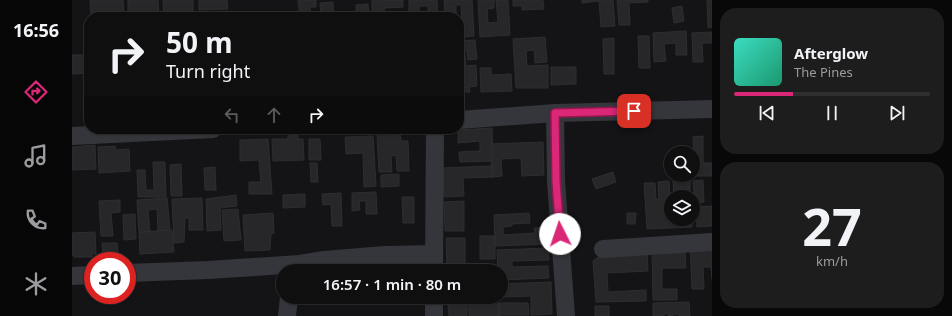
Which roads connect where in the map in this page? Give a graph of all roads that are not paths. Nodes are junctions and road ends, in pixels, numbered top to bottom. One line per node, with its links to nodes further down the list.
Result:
1 (712, 109): 2 (street)
2 (555, 113): 3 (street); 19 (street)
3 (464, 120)
4 (112, 134): 6 (street)
5 (435, 134): 9 (street)
6 (72, 136)
7 (712, 242): 8 (street)
8 (603, 249)
9 (434, 263): 10 (street)
10 (309, 264)
11 (276, 268): 12 (street)
12 (136, 273)
13 (84, 275): 14 (street)
14 (72, 276)
15 (288, 304): 17 (street)
16 (434, 304): 18 (street)
17 (287, 316)
18 (434, 316)
19 (566, 316)

